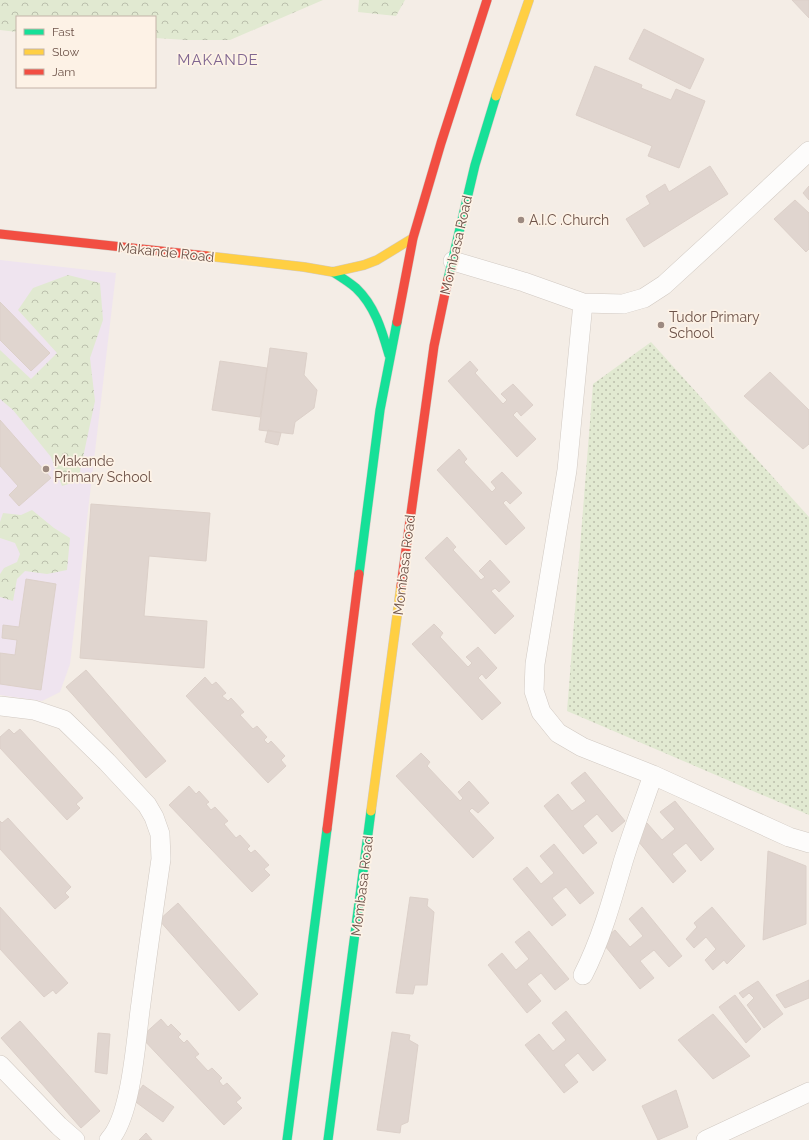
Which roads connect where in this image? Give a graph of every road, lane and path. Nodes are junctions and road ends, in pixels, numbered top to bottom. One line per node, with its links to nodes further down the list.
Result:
1 (487, 0): 5 (main road)
2 (529, 0): 6 (main road, Mombasa Road)
3 (809, 151): 8 (street)
4 (0, 234): 7 (main road, Makande Road)
5 (413, 238): 7 (main road, Makande Road); 9 (main road)
6 (453, 261): 8 (street); 19 (main road, Mombasa Road)
7 (333, 272): 9 (main road, Makande Road)
8 (583, 303): 11 (street)
9 (389, 355): 18 (main road)
10 (0, 706): 17 (street)
11 (653, 775): 12 (street); 13 (street)
12 (809, 843)
13 (583, 975)
14 (0, 1065): 16 (street)
15 (809, 1092): 20 (street)
16 (75, 1140)
17 (109, 1140)
18 (288, 1140)
19 (328, 1140)
20 (706, 1140)

